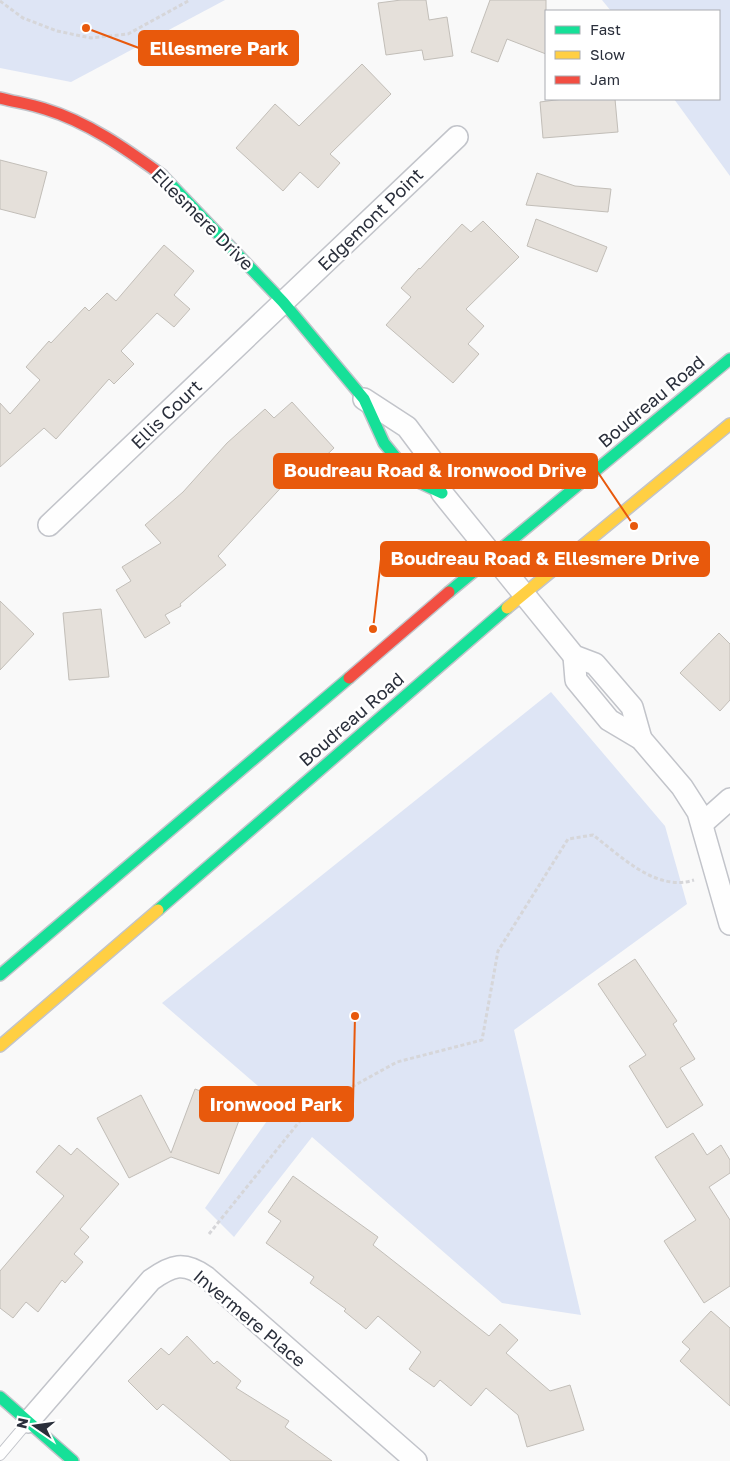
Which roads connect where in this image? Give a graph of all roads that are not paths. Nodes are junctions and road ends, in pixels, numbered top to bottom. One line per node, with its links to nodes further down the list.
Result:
1 (0, 98): 3 (main road, Ellesmere Drive)
2 (457, 137): 3 (street, Edgemont Point)
3 (283, 302): 5 (main road, Ellesmere Drive); 7 (street, Ellis Court)
4 (730, 359): 8 (main road, Boudreau Road)
5 (364, 399): 8 (street, Ellesmere Drive)
6 (730, 424): 9 (main road, Boudreau Road)
7 (49, 525)
8 (493, 555): 9 (street, Ellesmere Drive); 13 (main road, Boudreau Road)
9 (523, 594): 11 (street, Ellesmere Drive); 14 (main road, Boudreau Road)
10 (730, 800): 11 (street)
11 (703, 823): 12 (street)
12 (730, 924)
13 (0, 975)
14 (0, 1046)
15 (0, 1398): 16 (main road)
16 (28, 1422): 17 (lane); 18 (main road); 19 (street, Invermere Place)
17 (0, 1455)
18 (73, 1461)
19 (416, 1461)

